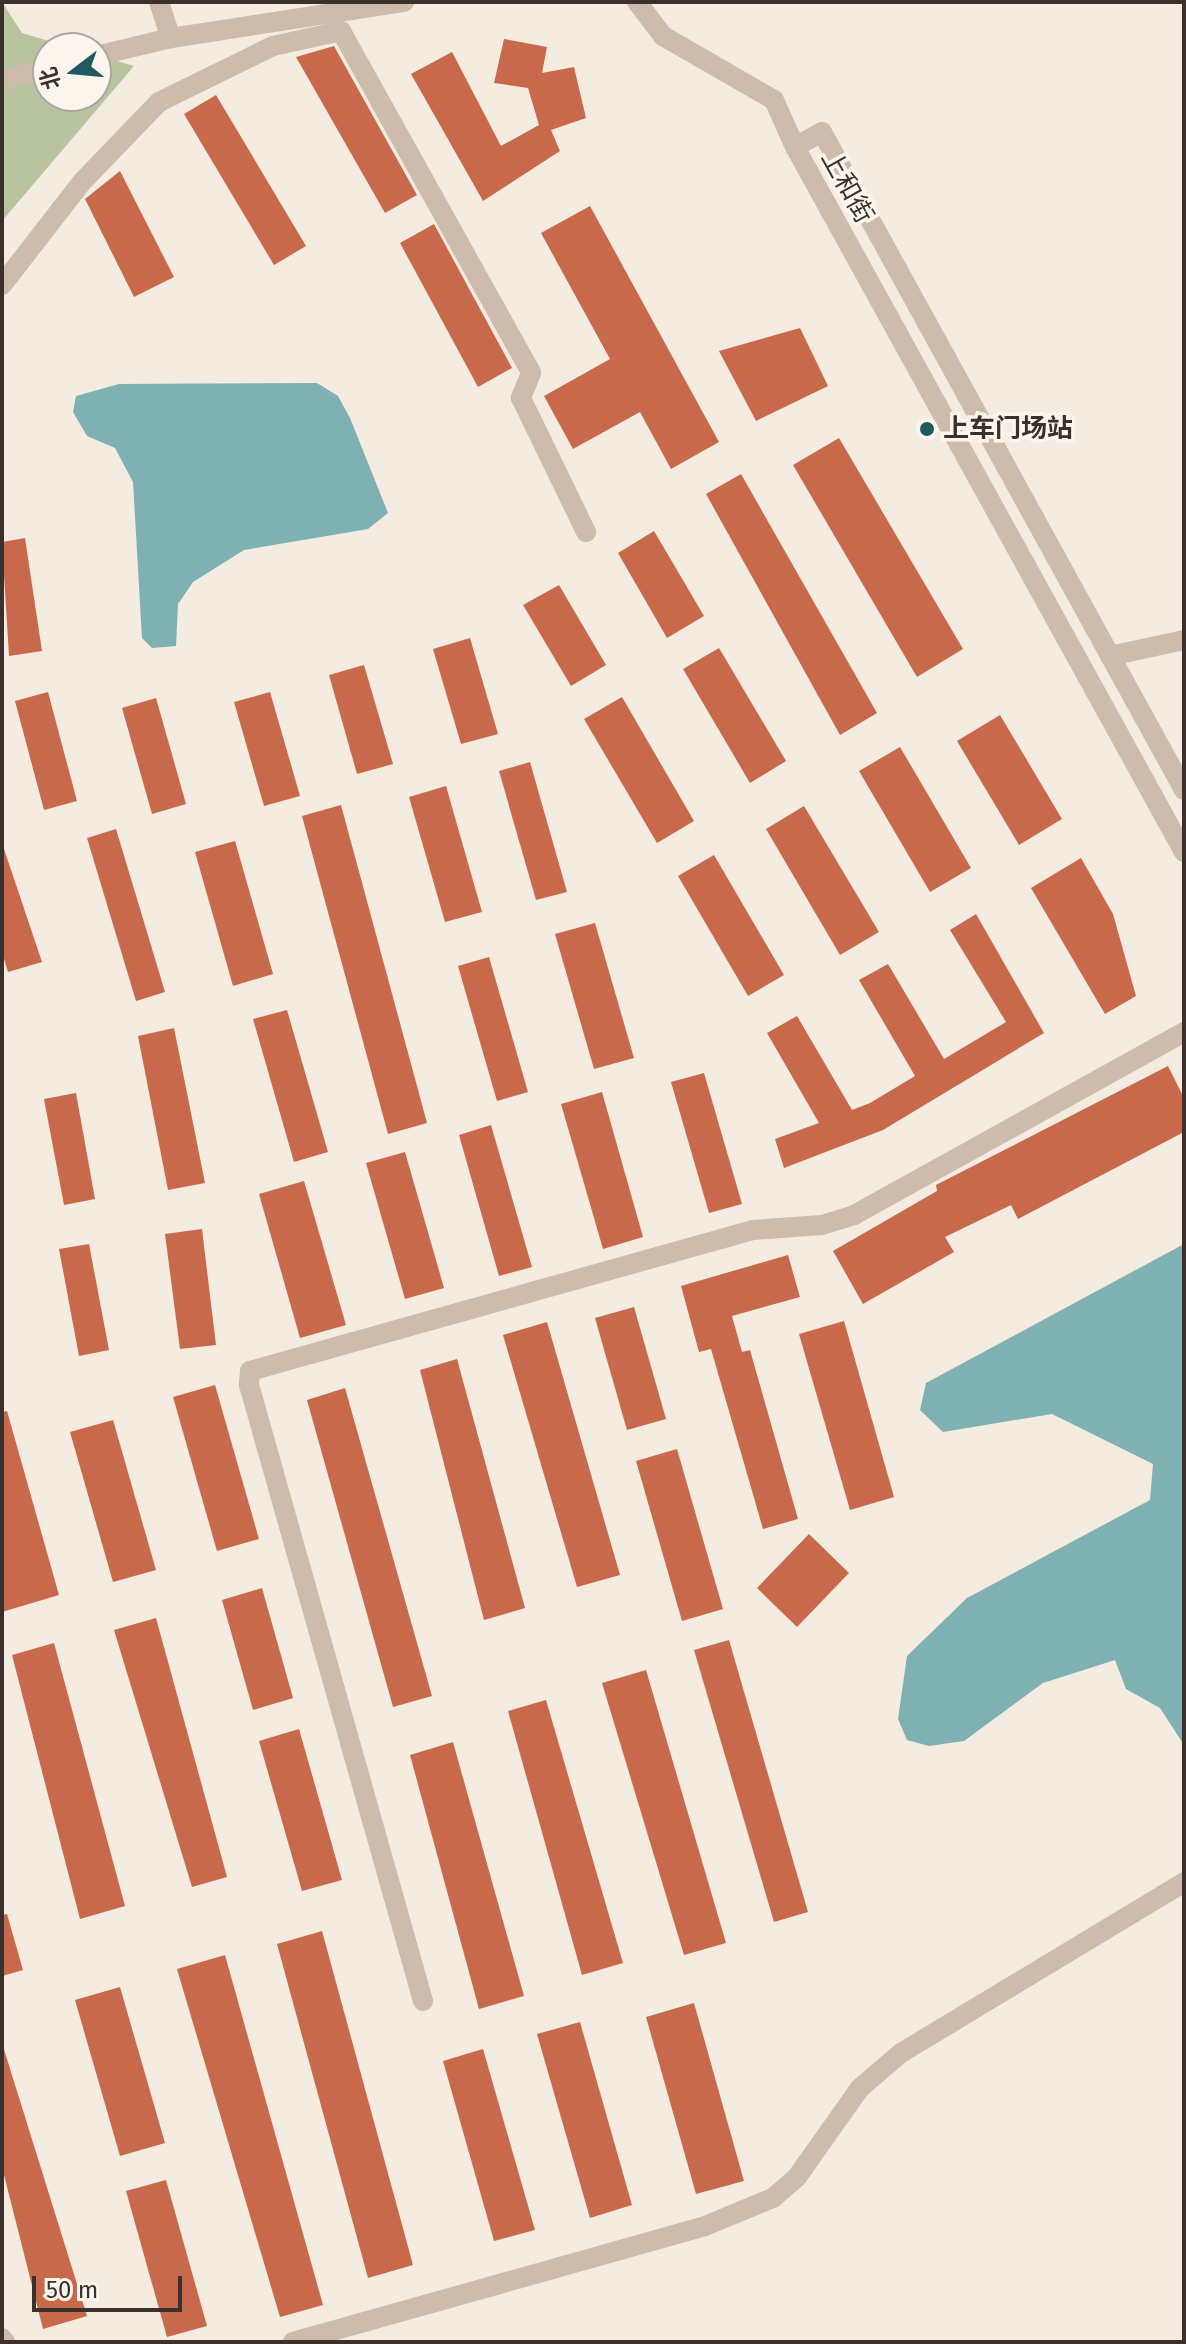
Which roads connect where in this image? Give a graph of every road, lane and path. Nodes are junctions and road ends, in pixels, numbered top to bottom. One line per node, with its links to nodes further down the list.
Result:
1 (159, 2): 4 (street)
2 (404, 2): 4 (street)
3 (637, 2): 8 (street)
4 (171, 38): 5 (street)
5 (112, 52)
6 (32, 72): 7 (street)
7 (2, 80)
8 (795, 147): 12 (street, 上和街); 14 (street, 上和街)
9 (2, 285): 10 (street)
10 (586, 532)
11 (1184, 640): 12 (street)
12 (1110, 656): 13 (street, 上和街)
13 (1184, 790)
14 (1184, 852)
15 (1184, 1032): 17 (street)
16 (1184, 1882): 18 (street)
17 (423, 2001)
18 (293, 2342)

